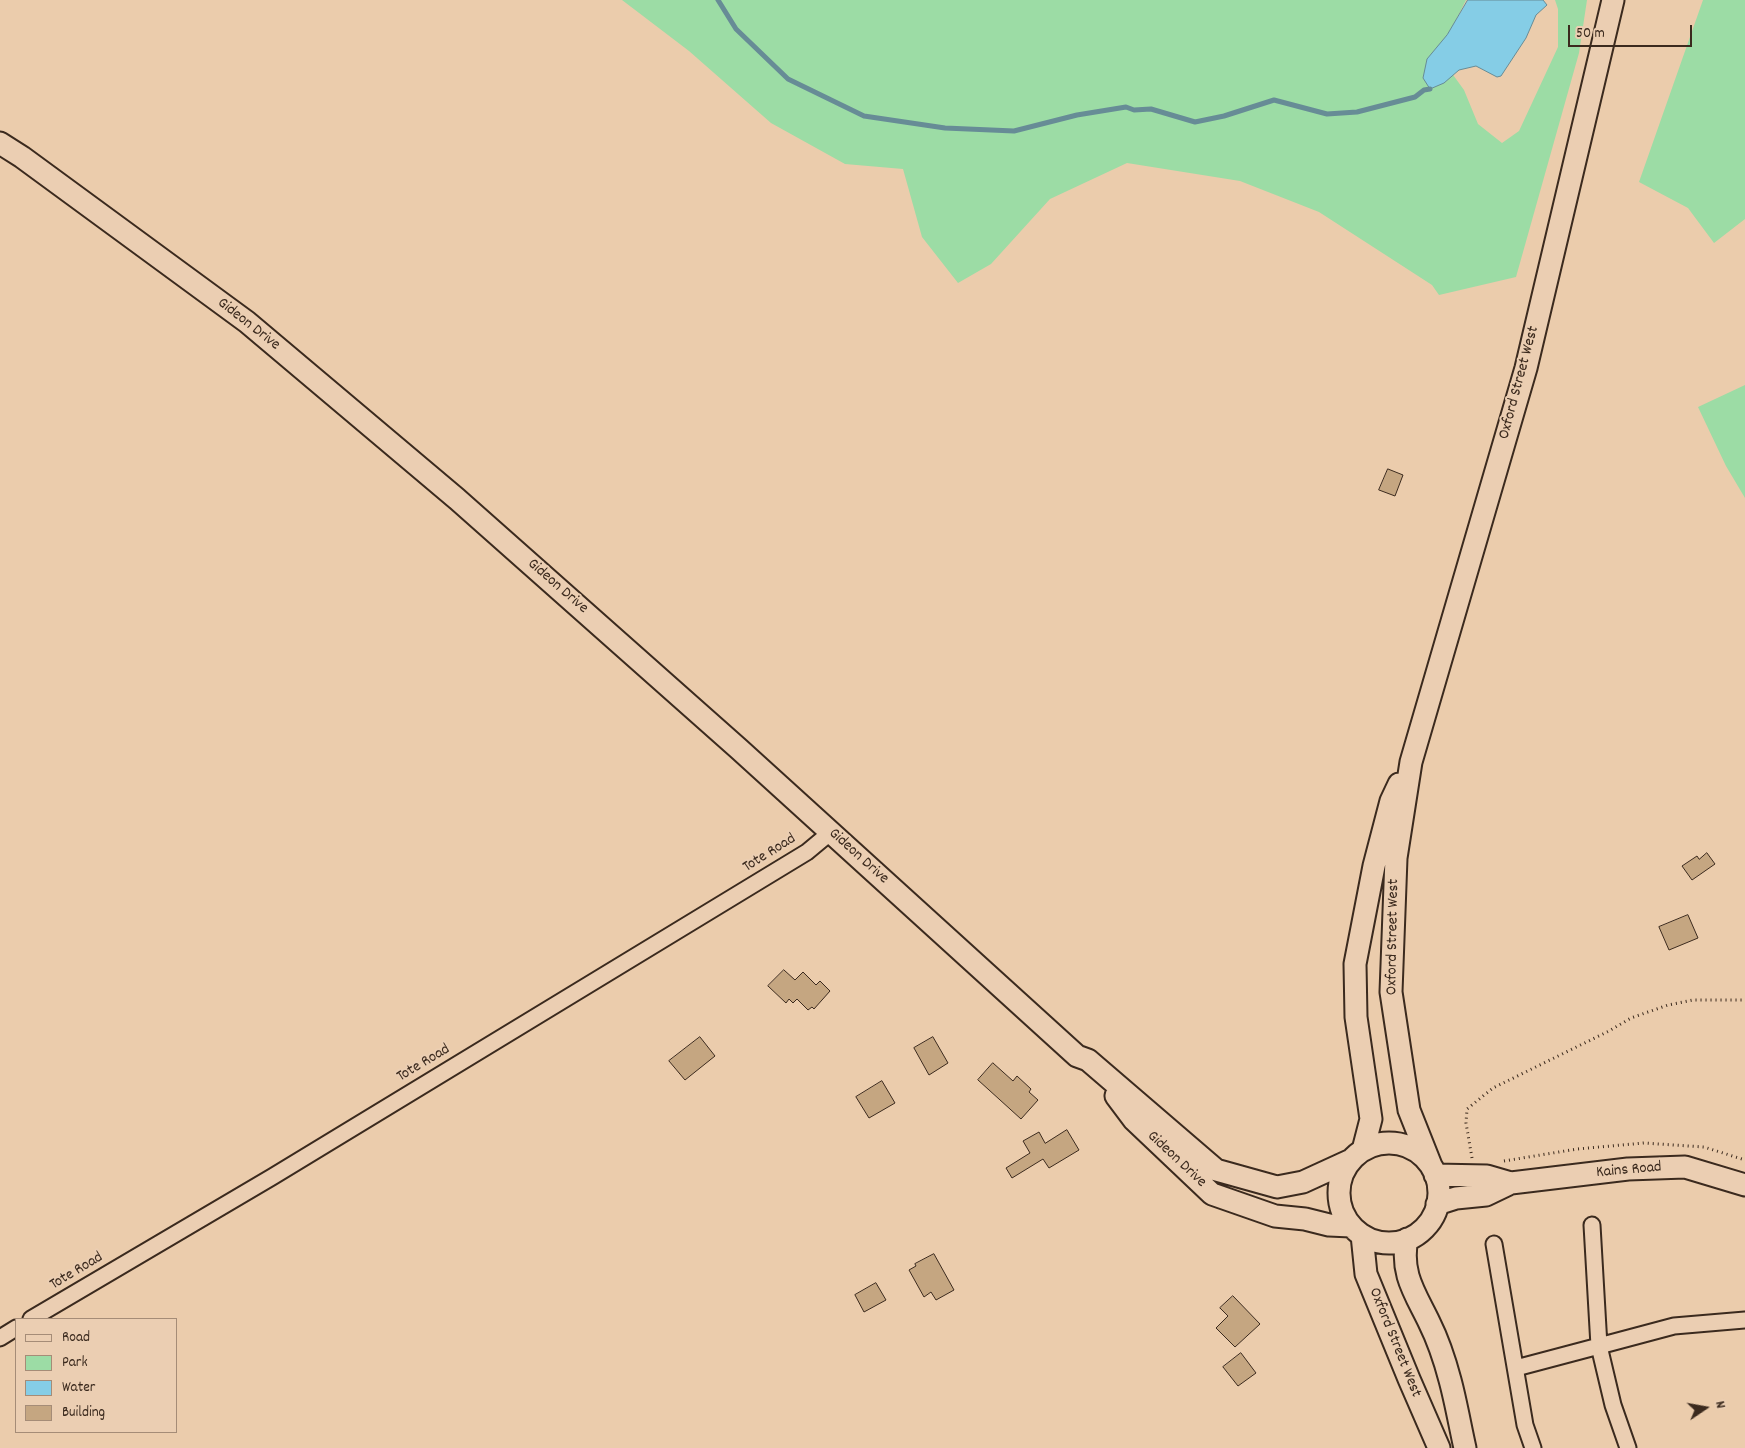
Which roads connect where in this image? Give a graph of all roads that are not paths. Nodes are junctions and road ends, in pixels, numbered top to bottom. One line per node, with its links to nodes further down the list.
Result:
1 (1613, 0): 3 (main road, Oxford Street West)
2 (0, 143): 4 (main road, Gideon Drive)
3 (1411, 762): 6 (main road, Oxford Street West); 7 (main road, Oxford Street West)
4 (831, 832): 5 (main road, Gideon Drive); 15 (street, Tote Road)
5 (1088, 1060): 6 (main road, Gideon Drive); 12 (main road, Gideon Drive)
6 (1357, 1155): 7 (main road); 12 (main road)
7 (1434, 1172): 8 (main road, Kains Road); 10 (main road)
8 (1511, 1183): 9 (main road, Kains Road); 10 (main road, Kains Road)
9 (1745, 1184)
10 (1437, 1204): 13 (main road)
11 (1592, 1225): 19 (street)
12 (1357, 1230): 13 (main road); 21 (main road, Oxford Street West)
13 (1407, 1239): 22 (main road)
14 (1494, 1244): 20 (street)
15 (33, 1318)
16 (1745, 1320): 19 (street)
17 (15, 1329): 18 (street)
18 (0, 1338)
19 (1599, 1346): 20 (street); 24 (street)
20 (1516, 1368): 23 (street)
21 (1439, 1448)
22 (1465, 1448)
23 (1533, 1448)
24 (1628, 1448)

